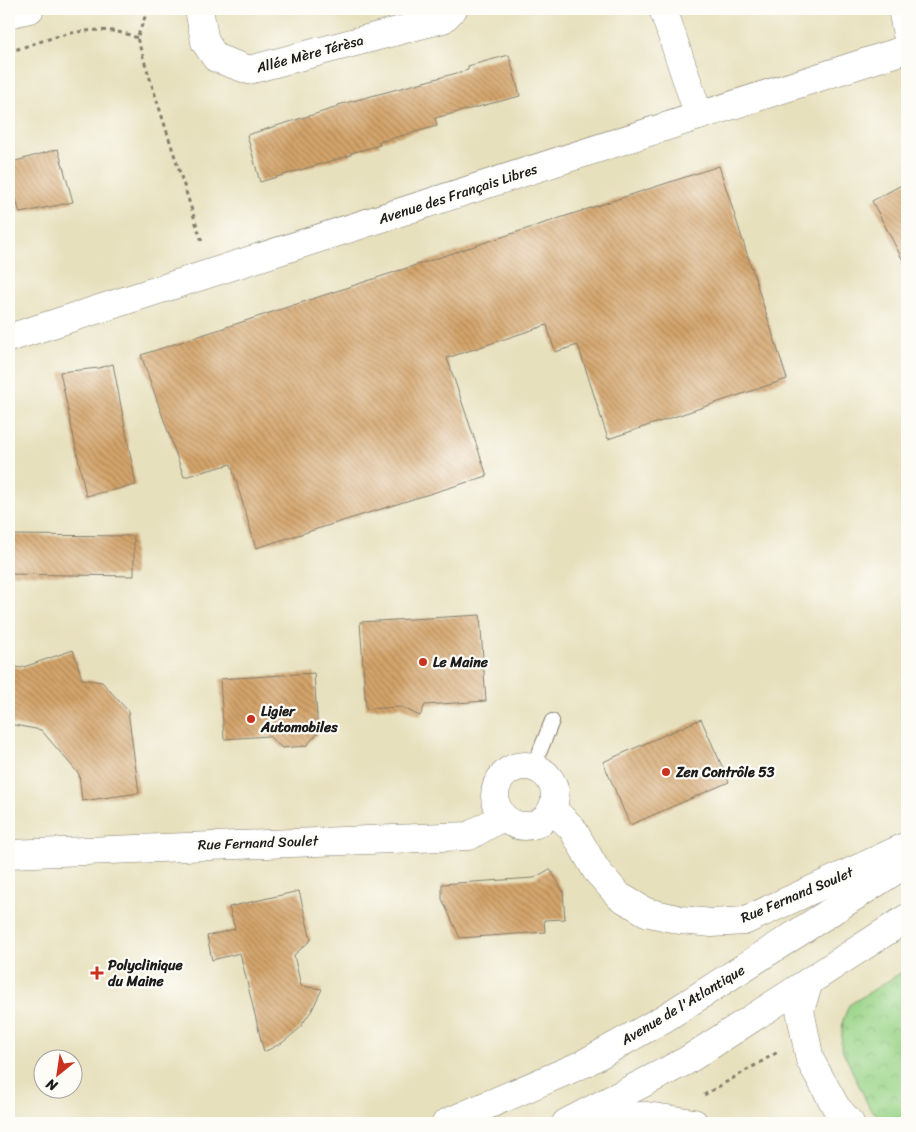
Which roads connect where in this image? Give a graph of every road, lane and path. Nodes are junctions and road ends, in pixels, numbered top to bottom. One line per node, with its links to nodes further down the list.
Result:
1 (30, 9): 7 (street)
2 (148, 9): 9 (path)
3 (199, 9): 4 (street, Allée Mère Térèsa)
4 (452, 9)
5 (662, 9): 12 (street)
6 (902, 9): 8 (street)
7 (9, 14)
8 (907, 34)
9 (137, 38): 11 (path); 13 (path)
10 (907, 49): 12 (street, Avenue des Français Libres)
11 (9, 52)
12 (699, 116): 14 (street, Avenue des Français Libres)
13 (202, 242)
14 (9, 338)
15 (552, 721): 16 (lane)
16 (533, 768): 17 (street); 18 (street)
17 (552, 809): 18 (street); 19 (street, Rue Fernand Soulet)
18 (502, 816): 20 (street, Rue Fernand Soulet)
19 (907, 846)
20 (9, 854)
21 (907, 864): 27 (street, Avenue de l'Atlantique)
22 (907, 918): 23 (street)
23 (809, 982): 24 (street); 25 (street)
24 (805, 1036): 26 (path); 28 (street)
25 (573, 1120): 26 (street)
26 (692, 1122)
27 (446, 1123)
28 (850, 1123)

